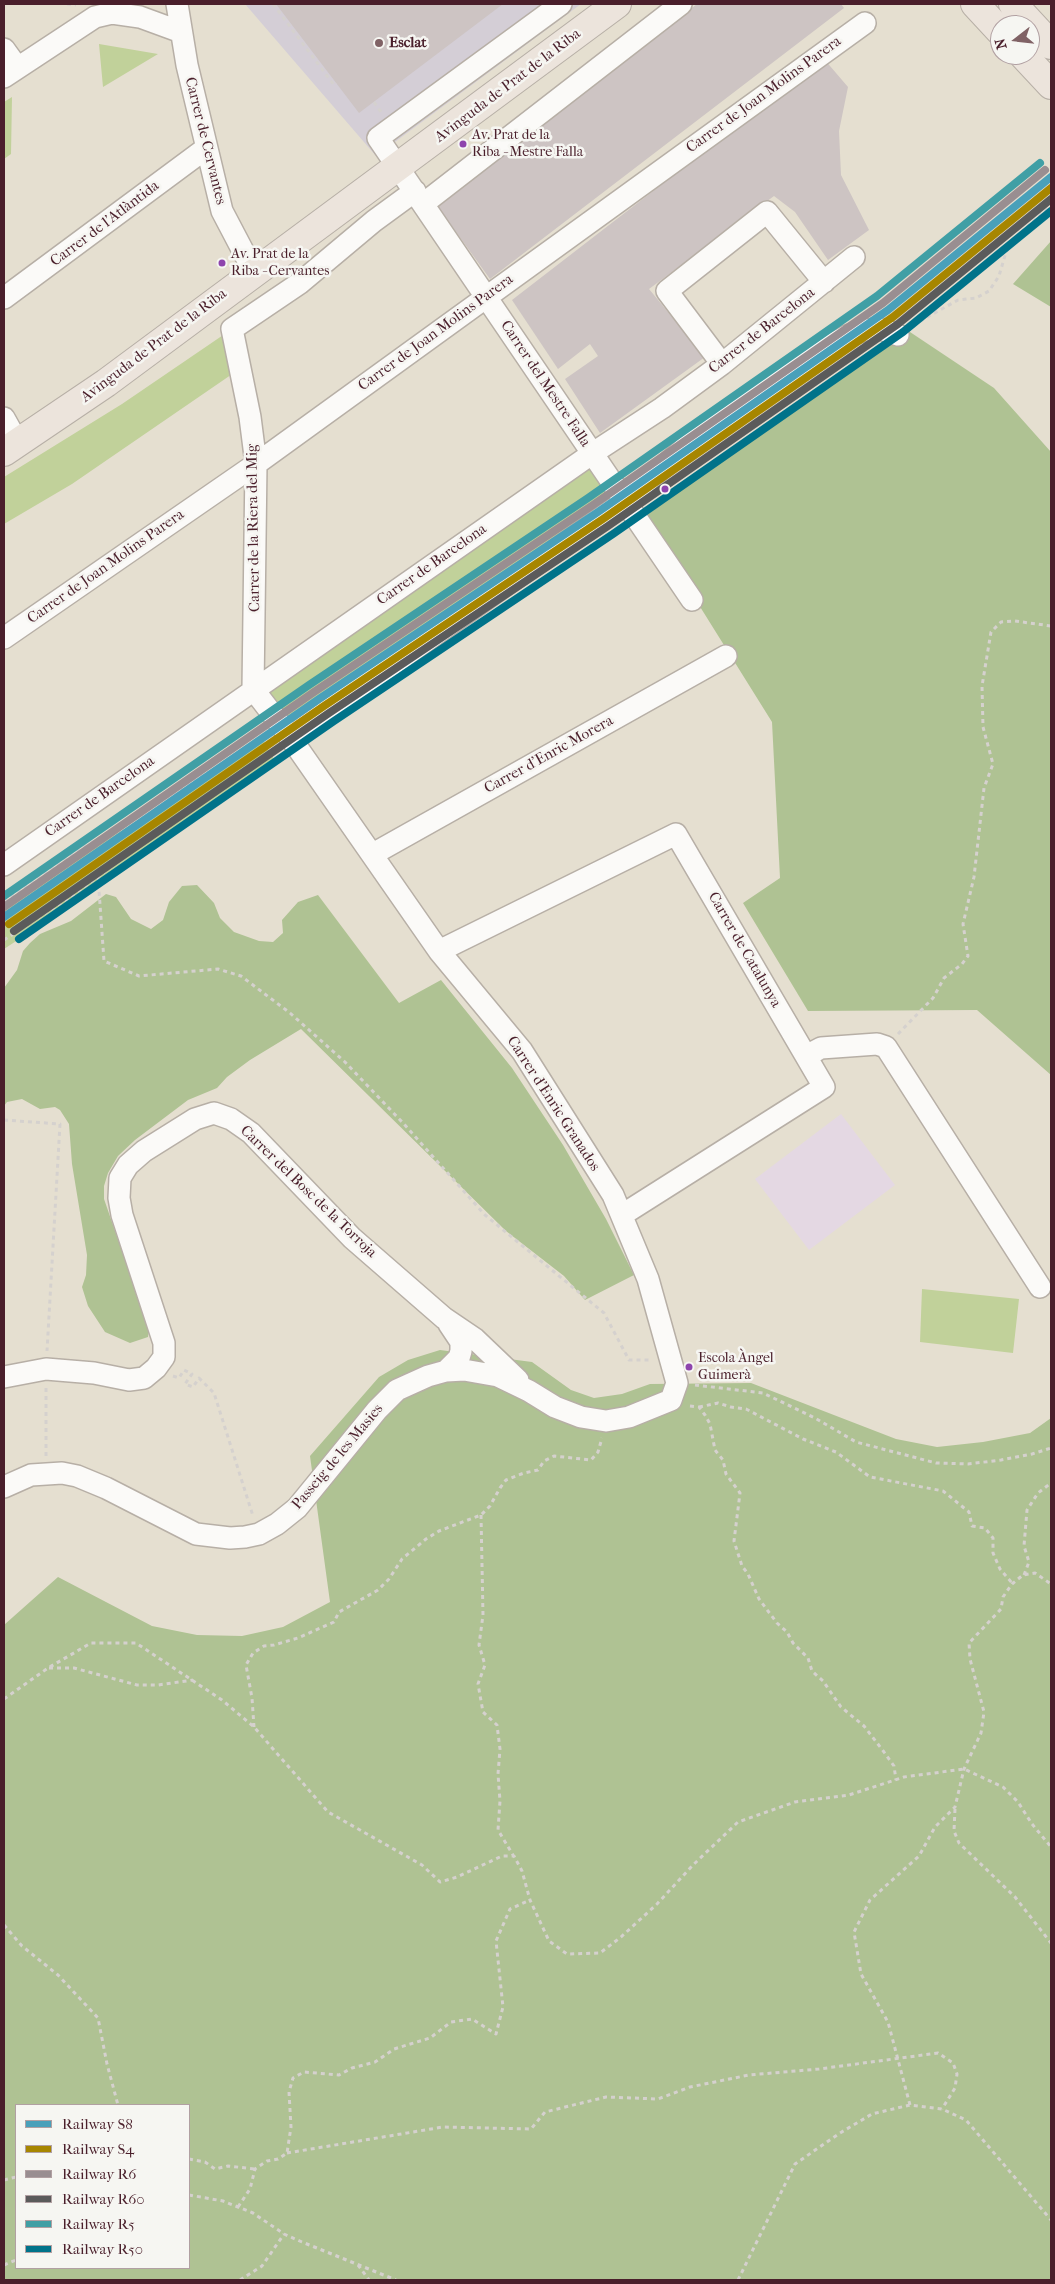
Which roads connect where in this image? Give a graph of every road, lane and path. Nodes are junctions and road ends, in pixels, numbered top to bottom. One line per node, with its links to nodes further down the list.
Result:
1 (177, 4): 10 (street, Carrer de Cervantes)
2 (273, 4): 15 (path)
3 (561, 4): 18 (street)
4 (616, 4): 18 (main road, Avinguda de Prat de la Riba)
5 (681, 4): 19 (street)
6 (975, 4): 8 (main road)
7 (1012, 4): 11 (main road)
8 (990, 20)
9 (865, 23): 24 (street, Carrer de Joan Molins Parera)
10 (181, 32): 14 (street); 17 (street, Carrer de Cervantes)
11 (1051, 45)
12 (4, 49): 14 (street)
13 (1032, 65): 16 (main road)
14 (10, 72)
15 (336, 83)
16 (1051, 85)
17 (206, 149): 22 (street, Carrer de Cervantes); 25 (street, Carrer de l'Atlàntida)
18 (398, 167): 19 (street, Carrer del Mestre Falla); 22 (main road, Avinguda de Prat de la Riba)
19 (419, 198): 24 (street, Carrer del Mestre Falla); 31 (street, Carrer de la Riera del Mig)
20 (1051, 206): 26 (path)
21 (854, 257): 23 (street, Carrer de Barcelona)
22 (254, 272): 29 (main road, Avinguda de Prat de la Riba)
23 (824, 282): 27 (street, Carrer de Barcelona); 27 (street)
24 (486, 297): 30 (street, Carrer del Mestre Falla); 31 (street, Carrer de Joan Molins Parera)
25 (4, 298)
26 (898, 335): 32 (street)
27 (722, 364): 30 (street, Carrer de Barcelona)
28 (4, 418): 29 (street)
29 (11, 447)
30 (593, 453): 32 (street, Carrer del Mestre Falla); 37 (street, Carrer de Barcelona)
31 (256, 464): 35 (street, Carrer de Joan Molins Parera); 37 (street, Carrer de la Riera del Mig)
32 (625, 500): 33 (street, Carrer del Mestre Falla); 38 (street)
33 (692, 600)
34 (1051, 626): 45 (path)
35 (4, 638)
36 (726, 656): 39 (street, Carrer d'Enric Morera)
37 (253, 689): 38 (street, Carrer d'Enric Granados); 40 (street, Carrer de Barcelona)
38 (286, 732): 39 (street, Carrer d'Enric Granados); 41 (path); 42 (path)
39 (372, 854): 44 (street, Carrer d'Enric Granados)
40 (4, 864)
41 (98, 876): 43 (path); 53 (path)
42 (4, 901)
43 (4, 940)
44 (440, 951): 46 (street, Carrer de Catalunya); 48 (street, Carrer d'Enric Granados)
45 (886, 1047): 46 (street); 49 (street)
46 (806, 1056): 48 (street, Carrer de Catalunya)
47 (4, 1120): 51 (path)
48 (622, 1215): 58 (street, Carrer d'Enric Granados)
49 (1040, 1287)
50 (444, 1318): 52 (street, Carrer del Bosc de la Torroja); 55 (street); 57 (street, Carrer del Bosc de la Torroja)
51 (48, 1329)
52 (164, 1357): 54 (street); 66 (path)
53 (654, 1360)
54 (46, 1369): 56 (street); 62 (path)
55 (446, 1371): 57 (street, Passeig de les Masies); 66 (street, Passeig de les Masies)
56 (4, 1377)
57 (529, 1391): 60 (street)
58 (674, 1391): 59 (path); 60 (street); 61 (path)
59 (699, 1407): 68 (path); 75 (path)
60 (606, 1421): 65 (path)
61 (1051, 1448)
62 (46, 1455)
63 (1051, 1483): 67 (path)
64 (4, 1487): 66 (street, Passeig de les Masies)
65 (481, 1515): 73 (path); 78 (path)
66 (259, 1534)
67 (1023, 1575): 68 (path); 69 (path)
68 (1012, 1584): 74 (path)
69 (1051, 1584)
70 (48, 1668): 71 (path); 71 (path); 72 (path)
71 (193, 1680): 73 (path)
72 (4, 1699)
73 (254, 1727): 78 (path)
74 (964, 1769): 75 (path); 76 (path); 77 (path)
75 (896, 1780): 79 (path)
76 (955, 1808): 81 (path); 82 (path)
77 (1051, 1847)
78 (514, 1856): 79 (path)
79 (530, 1900): 86 (path)
80 (4, 1925): 83 (path)
81 (1051, 1943)
82 (898, 2059): 84 (path); 85 (path); 86 (path)
83 (118, 2104)
84 (910, 2105): 85 (path); 97 (path)
85 (942, 2109): 91 (path)
86 (287, 2153): 88 (path)
87 (190, 2159): 88 (path)
88 (255, 2169): 90 (path)
89 (190, 2195): 90 (path)
90 (238, 2206): 92 (path)
91 (1051, 2220)
92 (284, 2234): 93 (path); 94 (path)
93 (358, 2265): 95 (path); 96 (path)
94 (240, 2280)
95 (370, 2280)
96 (396, 2280)
97 (738, 2280)

